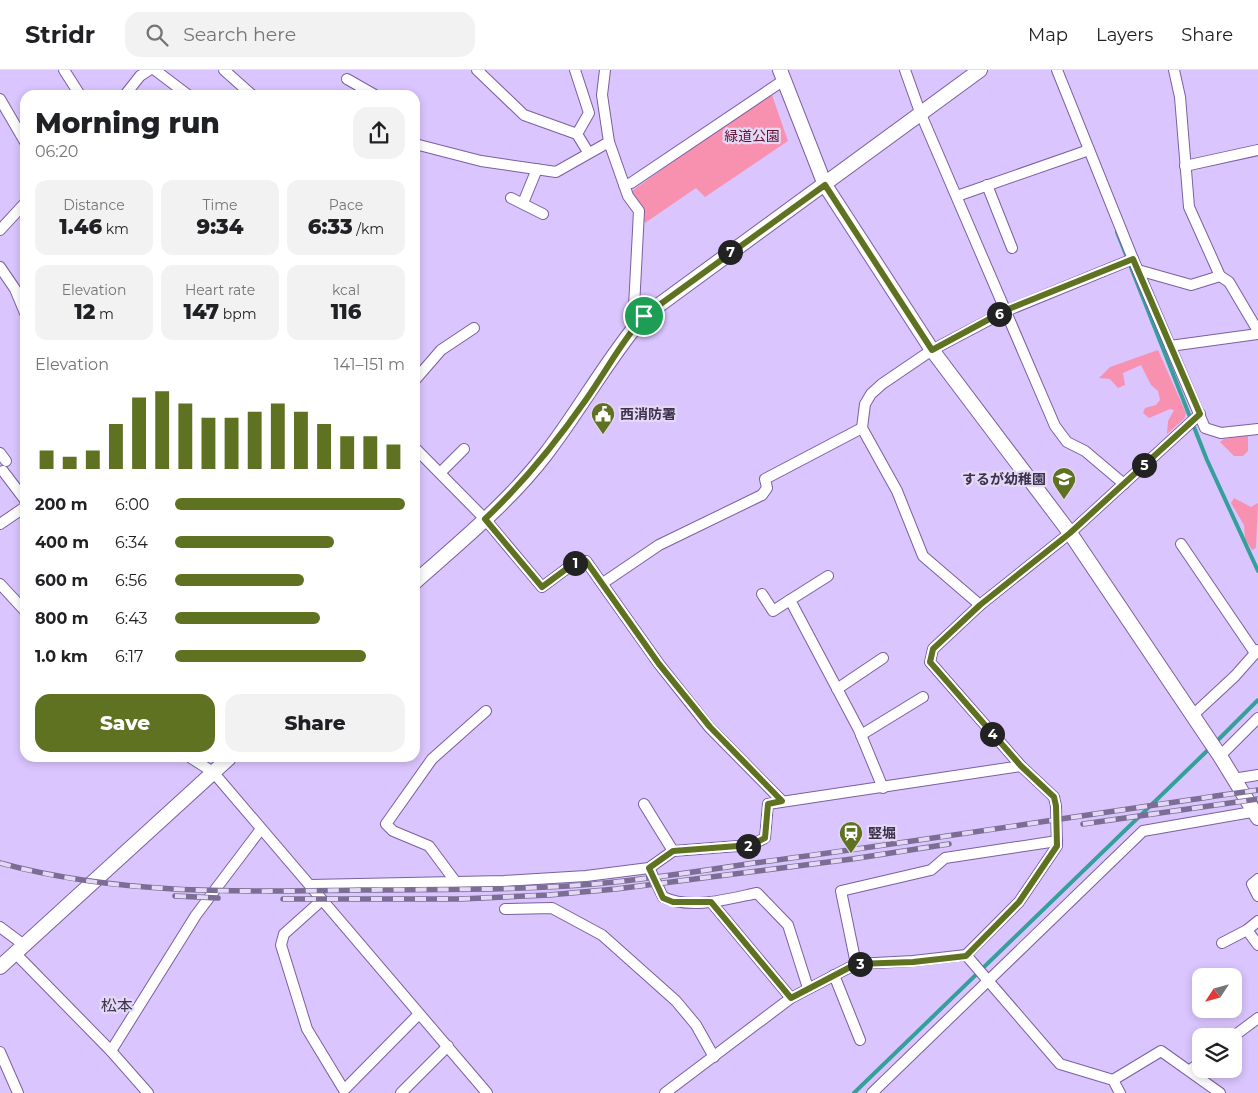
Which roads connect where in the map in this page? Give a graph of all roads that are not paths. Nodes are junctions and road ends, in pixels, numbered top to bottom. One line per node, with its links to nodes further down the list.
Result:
1 (64, 70): 14 (street)
2 (149, 70): 15 (street)
3 (155, 70): 16 (street)
4 (224, 70): 17 (street)
5 (477, 70): 22 (street)
6 (575, 70): 22 (street)
7 (605, 70): 23 (street)
8 (905, 70): 20 (street)
9 (980, 70): 20 (street)
10 (1057, 70): 25 (street)
11 (1174, 70): 28 (street)
12 (782, 75): 30 (street); 31 (street)
13 (347, 79): 18 (street)
14 (77, 90)
15 (129, 90)
16 (181, 90)
17 (246, 90)
18 (366, 90)
19 (0, 98): 21 (street)
20 (920, 112): 31 (street); 33 (street)
21 (20, 133)
22 (577, 134): 27 (street)
23 (609, 142): 27 (street); 30 (street)
24 (420, 145): 29 (street)
25 (1089, 150): 32 (street); 40 (street)
26 (1258, 150): 28 (street)
27 (588, 152): 29 (street)
28 (1185, 166): 43 (street)
29 (537, 170): 35 (street)
30 (624, 185): 46 (street)
31 (825, 185): 46 (street); 50 (street)
32 (987, 185): 33 (street); 39 (street)
33 (956, 196): 45 (street)
34 (511, 198): 35 (street)
35 (523, 203): 37 (street)
36 (20, 208): 38 (street)
37 (543, 214)
38 (0, 230)
39 (1012, 248)
40 (1133, 259): 42 (street); 45 (street)
41 (0, 267): 44 (street)
42 (1138, 270): 43 (street); 49 (street)
43 (1220, 276): 48 (street)
44 (20, 301)
45 (1006, 310): 50 (street); 59 (street)
46 (644, 316): 62 (street)
47 (474, 328): 51 (street)
48 (1258, 332): 49 (street)
49 (1170, 346): 52 (street)
50 (932, 350): 53 (street); 64 (street)
51 (420, 374)
52 (1200, 414): 54 (street); 59 (street)
53 (862, 428): 68 (street); 72 (street)
54 (1258, 429)
55 (464, 449): 58 (street)
56 (420, 453): 58 (street)
57 (3, 472): 60 (street)
58 (440, 473): 62 (street)
59 (1124, 484): 64 (street)
60 (20, 494)
61 (20, 510): 63 (street)
62 (485, 519): 67 (street); 68 (street)
63 (0, 524)
64 (1070, 533): 72 (street); 80 (street)
65 (1181, 544): 74 (street)
66 (828, 576): 71 (street)
67 (420, 578)
68 (603, 583): 90 (street)
69 (0, 584): 73 (street)
70 (762, 594): 71 (street)
71 (790, 600): 76 (street)
72 (980, 605): 85 (street)
73 (20, 606)
74 (1257, 652): 80 (street)
75 (883, 658): 76 (street)
76 (837, 688): 81 (street)
77 (923, 697): 81 (street)
78 (486, 711): 98 (street)
79 (1258, 718): 82 (street)
80 (1196, 719): 82 (street)
81 (861, 735): 89 (street)
82 (1220, 756): 88 (street)
83 (197, 762): 86 (street)
84 (224, 762): 86 (street)
85 (1021, 766): 89 (street); 94 (street)
86 (213, 772): 93 (street); 109 (street)
87 (1258, 775): 88 (street)
88 (1233, 779): 92 (street)
89 (882, 788): 90 (street)
90 (782, 801): 95 (street)
91 (644, 804): 95 (street)
92 (1256, 813): 114 (street)
93 (261, 829): 99 (street); 122 (street)
94 (1057, 841): 110 (street); 111 (street)
95 (673, 851): 96 (street)
96 (649, 868): 98 (street); 102 (street)
97 (1258, 879): 100 (street)
98 (455, 881): 99 (street)
99 (310, 885): 101 (street)
100 (1258, 896)
101 (322, 900): 117 (street); 117 (street)
102 (711, 902): 115 (street); 116 (street)
103 (505, 909): 124 (street)
104 (1258, 920): 106 (street)
105 (0, 927): 109 (street)
106 (1247, 930): 107 (street); 108 (street)
107 (1222, 943)
108 (1258, 945)
109 (19, 949): 112 (street); 122 (street)
110 (966, 956): 111 (street); 114 (street)
111 (856, 964): 113 (street)
112 (0, 967)
113 (834, 975): 115 (street); 120 (street)
114 (989, 980): 126 (street); 132 (street)
115 (808, 988): 116 (street)
116 (791, 998): 124 (street)
117 (419, 1014): 121 (street)
118 (1258, 1018): 119 (street)
119 (1242, 1030)
120 (860, 1040)
121 (448, 1046): 129 (street); 130 (street)
122 (111, 1051): 128 (street)
123 (0, 1052): 127 (street)
124 (714, 1057): 131 (street)
125 (1190, 1070): 126 (street); 134 (street)
126 (1114, 1080): 133 (street)
127 (18, 1093)
128 (148, 1093)
129 (401, 1093)
130 (487, 1093)
131 (665, 1093)
132 (872, 1093)
133 (1120, 1093)
134 (1220, 1093)

